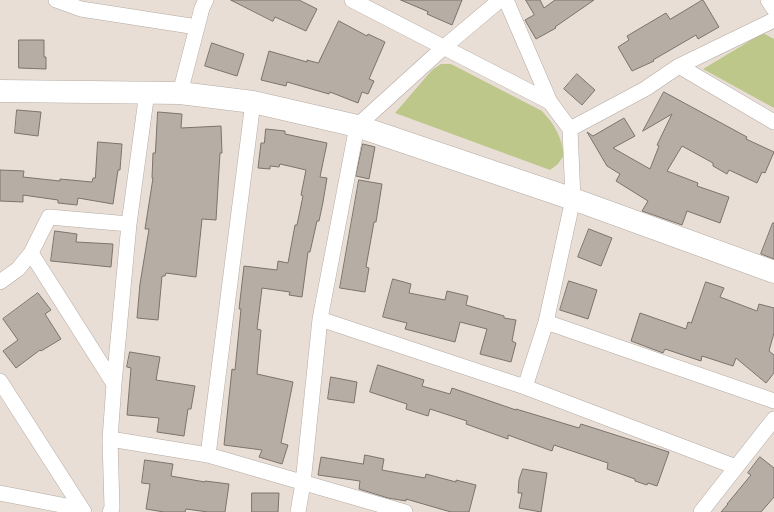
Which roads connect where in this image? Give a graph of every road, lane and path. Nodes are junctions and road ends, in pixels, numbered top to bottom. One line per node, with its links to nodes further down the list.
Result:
1 (56, 0): 9 (street)
2 (206, 0): 9 (street)
3 (352, 0): 10 (street)
4 (500, 0): 10 (street)
5 (506, 0): 16 (street)
6 (768, 0): 7 (street)
7 (774, 10)
8 (774, 20): 11 (street)
9 (197, 27): 14 (street)
10 (444, 48): 16 (street); 18 (street)
11 (679, 66): 17 (street); 19 (street)
12 (0, 91): 13 (street)
13 (147, 92): 14 (street); 21 (street)
14 (180, 93): 15 (street)
15 (253, 102): 18 (street); 33 (street)
16 (550, 102): 19 (street)
17 (774, 122)
18 (357, 126): 20 (street); 25 (street)
19 (570, 129): 20 (street)
20 (573, 199): 23 (street); 26 (street)
21 (129, 224): 22 (street); 28 (street)
22 (31, 253): 24 (street); 28 (street)
23 (774, 272)
24 (0, 282)
25 (320, 318): 29 (street); 35 (street)
26 (546, 322): 29 (street); 30 (street)
27 (0, 381): 37 (street)
28 (114, 384): 32 (street)
29 (525, 387): 34 (street)
30 (774, 401)
31 (774, 419): 34 (street)
32 (110, 439): 33 (street); 38 (street)
33 (208, 455): 35 (street)
34 (736, 467): 41 (street)
35 (303, 482): 39 (street); 40 (street)
36 (0, 493): 37 (street)
37 (83, 510)
38 (110, 512)
39 (298, 512)
40 (405, 512)
41 (700, 512)

